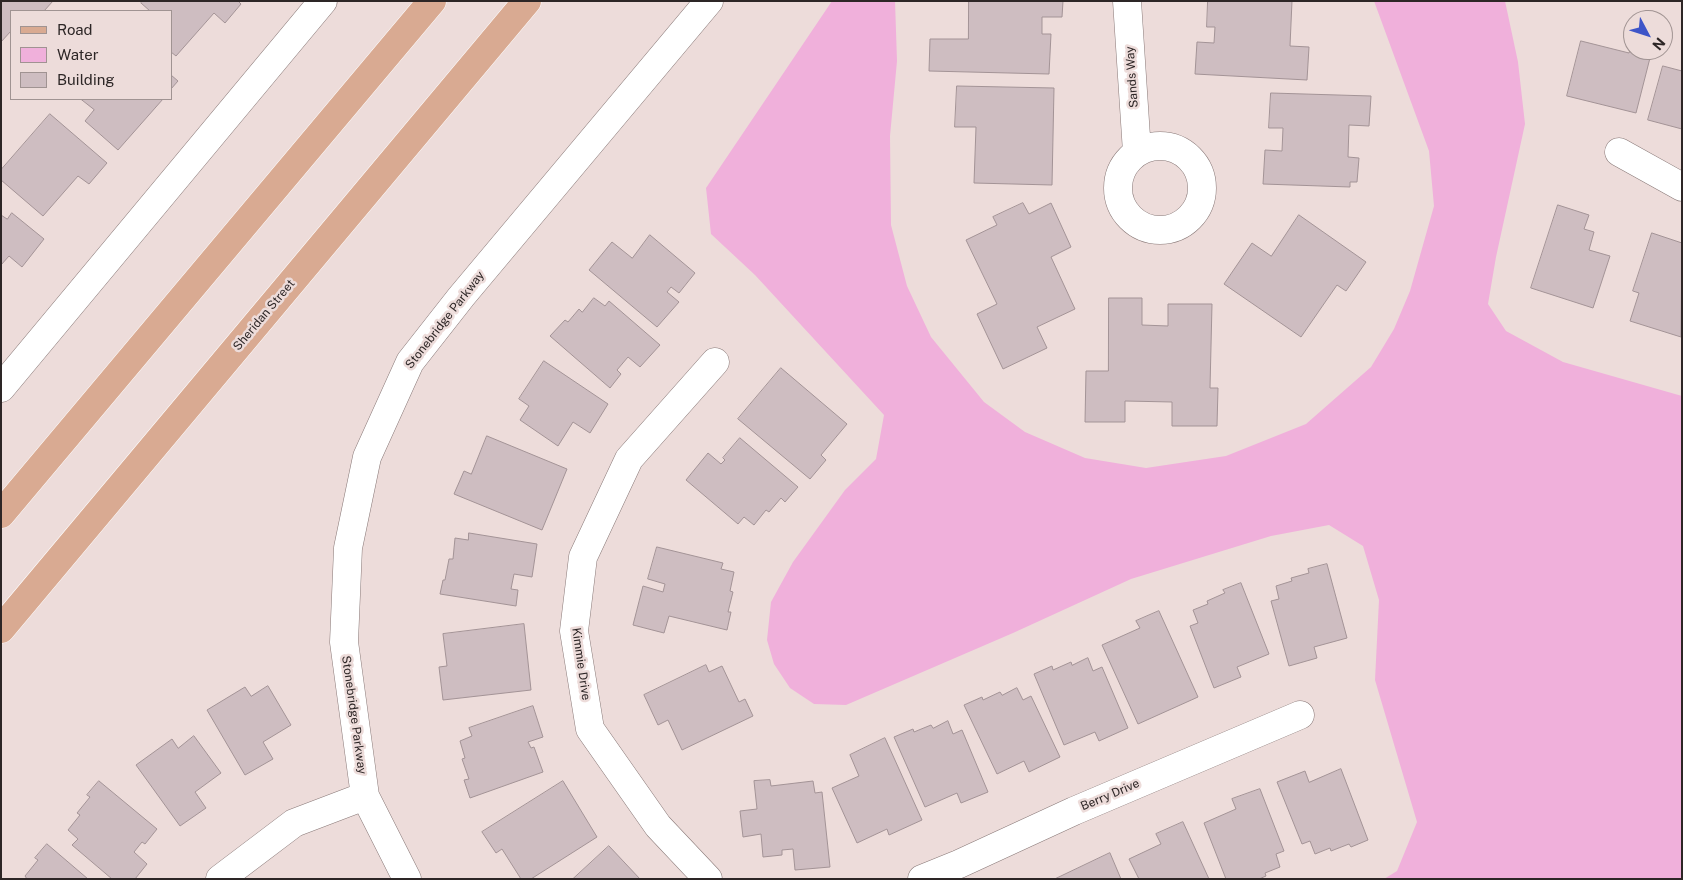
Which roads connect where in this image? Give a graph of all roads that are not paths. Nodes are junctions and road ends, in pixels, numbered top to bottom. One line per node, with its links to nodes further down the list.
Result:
1 (323, 1): 10 (street)
2 (432, 1): 11 (main road)
3 (527, 1): 12 (main road, Sheridan Street)
4 (709, 1): 14 (street, Stonebridge Parkway)
5 (1127, 1): 6 (street, Sands Way)
6 (1138, 152)
7 (1619, 152): 8 (street)
8 (1682, 186)
9 (715, 362): 18 (street, Kimmie Drive)
10 (1, 388)
11 (1, 514)
12 (1, 629)
13 (1300, 715): 15 (street, Berry Drive)
14 (365, 796): 16 (street); 17 (street, Stonebridge Parkway)
15 (963, 871): 19 (street, Berry Drive)
16 (220, 879)
17 (407, 879)
18 (708, 879)
19 (922, 879)

